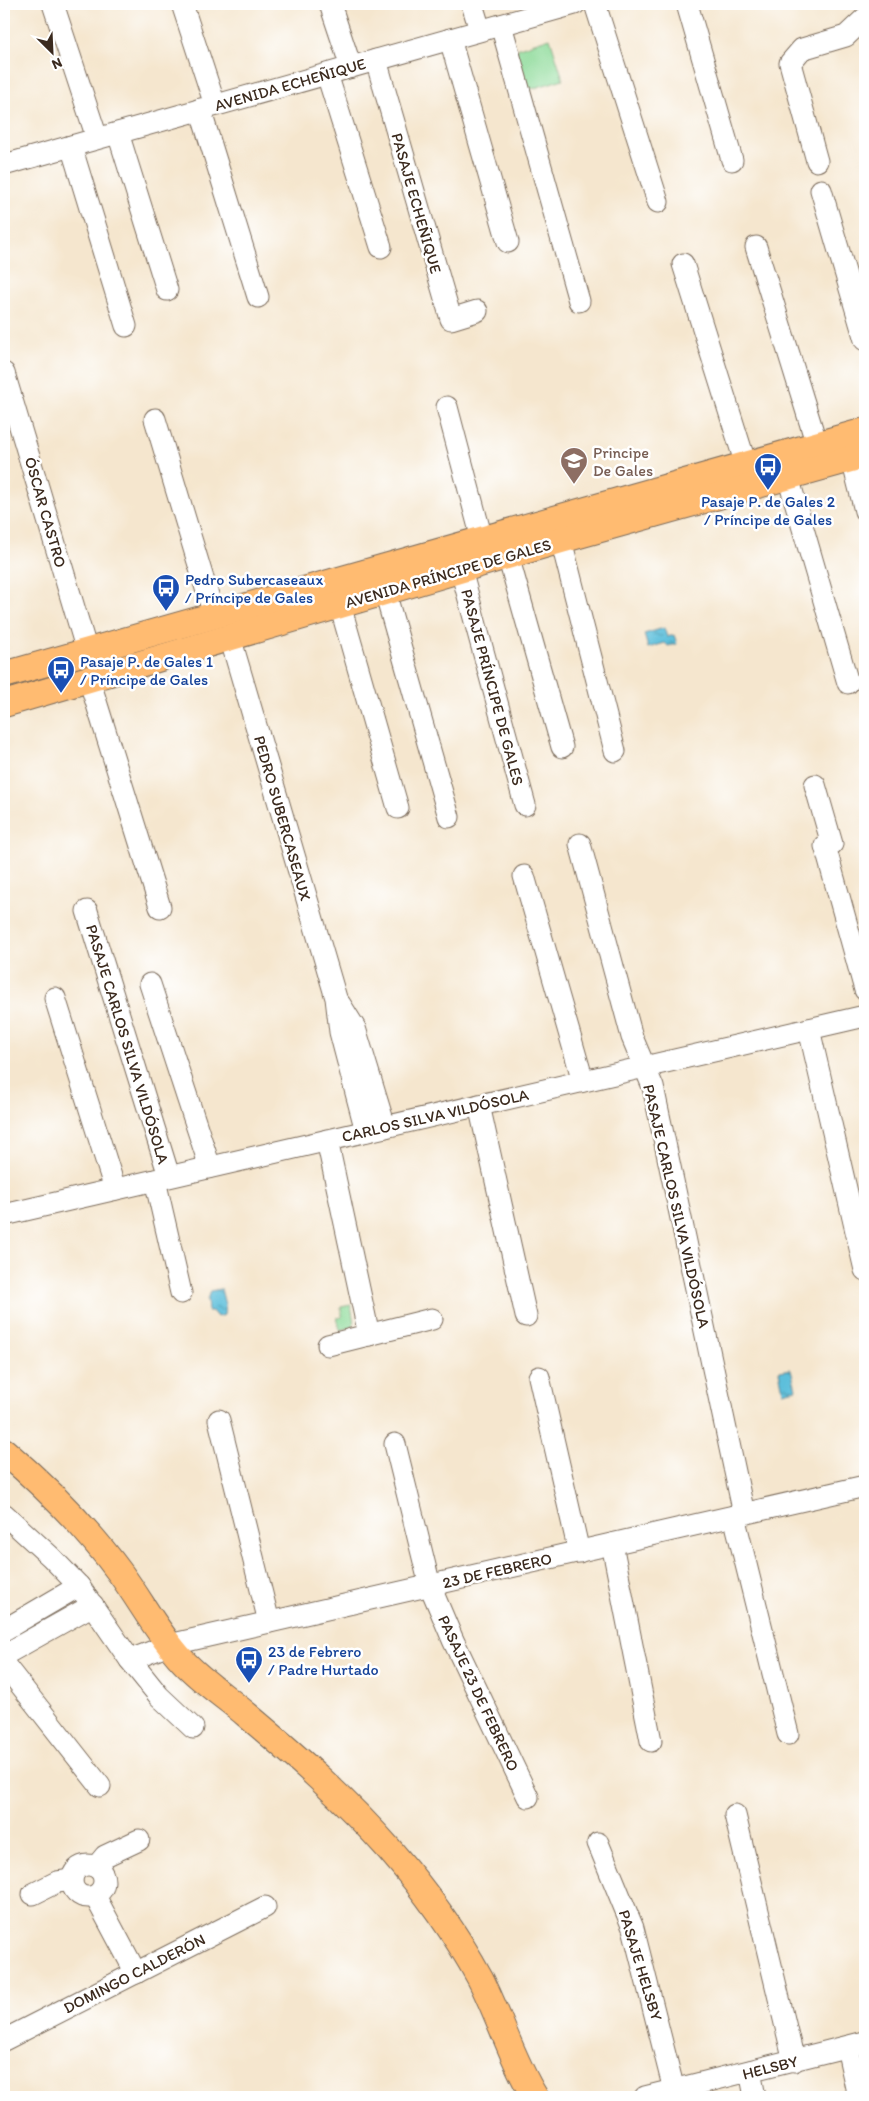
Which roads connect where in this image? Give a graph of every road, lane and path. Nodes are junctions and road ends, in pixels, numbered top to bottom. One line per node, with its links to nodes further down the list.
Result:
1 (53, 4): 17 (street)
2 (182, 4): 15 (street)
3 (330, 4): 13 (street)
4 (472, 4): 10 (street)
5 (576, 4): 8 (street, AVENIDA ECHEÑIQUE)
6 (595, 4): 23 (street)
7 (686, 4): 19 (street)
8 (510, 16): 10 (street, AVENIDA ECHEÑIQUE); 30 (street)
9 (865, 18): 20 (street)
10 (480, 30): 11 (street, AVENIDA ECHEÑIQUE)
11 (450, 39): 12 (street, AVENIDA ECHEÑIQUE); 24 (street)
12 (376, 60): 13 (street, AVENIDA ECHEÑIQUE); 31 (street, PASAJE ECHEÑIQUE)
13 (351, 67): 14 (street, AVENIDA ECHEÑIQUE)
14 (327, 74): 15 (street, AVENIDA ECHEÑIQUE); 25 (street)
15 (208, 107): 16 (street, AVENIDA ECHEÑIQUE); 29 (street)
16 (118, 132): 17 (street, AVENIDA ECHEÑIQUE); 28 (street)
17 (97, 138): 18 (street, AVENIDA ECHEÑIQUE)
18 (71, 146): 21 (street, AVENIDA ECHEÑIQUE); 32 (street)
19 (732, 160)
20 (817, 161)
21 (4, 165)
22 (822, 190): 33 (street)
23 (658, 202)
24 (508, 242)
25 (381, 247)
26 (756, 247): 38 (street)
27 (683, 264): 40 (street)
28 (167, 290)
29 (258, 297)
30 (579, 301)
31 (477, 311)
32 (126, 326)
33 (865, 340)
34 (4, 373): 51 (street, ÓSCAR CASTRO)
35 (447, 406): 43 (street)
36 (154, 419): 49 (street)
37 (865, 431): 38 (main road, AVENIDA PRÍNCIPE DE GALES)
38 (817, 445): 40 (main road, AVENIDA PRÍNCIPE DE GALES)
39 (859, 457): 41 (main road, AVENIDA PRÍNCIPE DE GALES); 42 (street)
40 (746, 465): 43 (main road, AVENIDA PRÍNCIPE DE GALES)
41 (788, 477): 44 (main road, AVENIDA PRÍNCIPE DE GALES); 54 (street)
42 (865, 511)
43 (482, 540): 49 (main road, AVENIDA PRÍNCIPE DE GALES)
44 (561, 540): 45 (main road, AVENIDA PRÍNCIPE DE GALES); 57 (street)
45 (508, 556): 46 (main road, AVENIDA PRÍNCIPE DE GALES); 56 (street)
46 (461, 570): 47 (main road, AVENIDA PRÍNCIPE DE GALES); 59 (street, PASAJE PRÍNCIPE DE GALES)
47 (385, 592): 48 (main road, AVENIDA PRÍNCIPE DE GALES); 61 (street)
48 (340, 605): 50 (main road, AVENIDA PRÍNCIPE DE GALES); 60 (street)
49 (214, 615): 51 (main road, AVENIDA PRÍNCIPE DE GALES)
50 (230, 637): 53 (main road, AVENIDA PRÍNCIPE DE GALES); 74 (street, PEDRO SUBERCASEAUX)
51 (87, 651): 52 (main road, AVENIDA PRÍNCIPE DE GALES)
52 (4, 675)
53 (90, 679): 55 (main road, AVENIDA PRÍNCIPE DE GALES); 64 (street)
54 (848, 683)
55 (4, 704)
56 (562, 747)
57 (615, 751)
58 (815, 785): 67 (street)
59 (525, 805)
60 (398, 808)
61 (449, 817)
62 (580, 844): 71 (street, PASAJE CARLOS SILVA VILDÓSOLA)
63 (524, 876): 72 (street)
64 (160, 906)
65 (87, 911): 77 (street, PASAJE CARLOS SILVA VILDÓSOLA)
66 (150, 984): 76 (street)
67 (865, 990)
68 (54, 998): 78 (street)
69 (865, 1016): 70 (street, CARLOS SILVA VILDÓSOLA)
70 (809, 1029): 71 (street, CARLOS SILVA VILDÓSOLA); 80 (street)
71 (644, 1067): 72 (street, CARLOS SILVA VILDÓSOLA); 94 (street, PASAJE CARLOS SILVA VILDÓSOLA)
72 (583, 1081): 73 (street, CARLOS SILVA VILDÓSOLA)
73 (479, 1105): 74 (street, CARLOS SILVA VILDÓSOLA); 82 (street)
74 (376, 1129): 75 (street, CARLOS SILVA VILDÓSOLA)
75 (327, 1140): 76 (street, CARLOS SILVA VILDÓSOLA); 84 (street)
76 (210, 1167): 77 (street, CARLOS SILVA VILDÓSOLA)
77 (162, 1178): 78 (street, CARLOS SILVA VILDÓSOLA); 81 (street, PASAJE CARLOS SILVA VILDÓSOLA)
78 (115, 1189): 79 (street, CARLOS SILVA VILDÓSOLA)
79 (4, 1214)
80 (865, 1270)
81 (181, 1293)
82 (526, 1316)
83 (432, 1320): 84 (street)
84 (369, 1335): 85 (street)
85 (328, 1345)
86 (539, 1377): 96 (street)
87 (219, 1420): 100 (street)
88 (396, 1444): 98 (street, PASAJE 23 DE FEBRERO)
89 (4, 1451): 91 (main road)
90 (4, 1460): 91 (main road)
91 (31, 1477): 102 (main road)
92 (865, 1486): 94 (street, 23 DE FEBRERO)
93 (4, 1514): 97 (street)
94 (739, 1515): 95 (street, 23 DE FEBRERO); 107 (street)
95 (612, 1544): 96 (street, 23 DE FEBRERO); 108 (street)
96 (578, 1552): 98 (street, 23 DE FEBRERO)
97 (79, 1586): 99 (street); 101 (street)
98 (430, 1586): 100 (street, 23 DE FEBRERO); 110 (street, PASAJE 23 DE FEBRERO)
99 (93, 1605): 103 (street); 104 (street)
100 (269, 1622): 102 (street, 23 DE FEBRERO)
101 (4, 1630)
102 (169, 1645): 104 (street, 23 DE FEBRERO); 125 (main road)
103 (4, 1655)
104 (130, 1660): 106 (street)
105 (4, 1664): 109 (street)
106 (194, 1728)
107 (788, 1734)
108 (651, 1741)
109 (100, 1786)
110 (528, 1797)
111 (735, 1815): 122 (street)
112 (140, 1840): 114 (street)
113 (598, 1843): 124 (street, PASAJE HELSBY)
114 (96, 1867): 115 (street); 117 (street)
115 (72, 1880): 116 (street); 117 (street)
116 (33, 1894)
117 (95, 1896): 119 (street)
118 (265, 1907): 119 (street, DOMINGO CALDERÓN)
119 (136, 1973): 120 (street, DOMINGO CALDERÓN)
120 (4, 2040)
121 (856, 2045): 122 (street, HELSBY); 128 (street)
122 (794, 2061): 123 (street, HELSBY)
123 (750, 2071): 124 (street, HELSBY); 127 (street)
124 (674, 2090): 126 (street, HELSBY)
125 (535, 2097)
126 (645, 2097)
127 (755, 2097)
128 (858, 2097)

